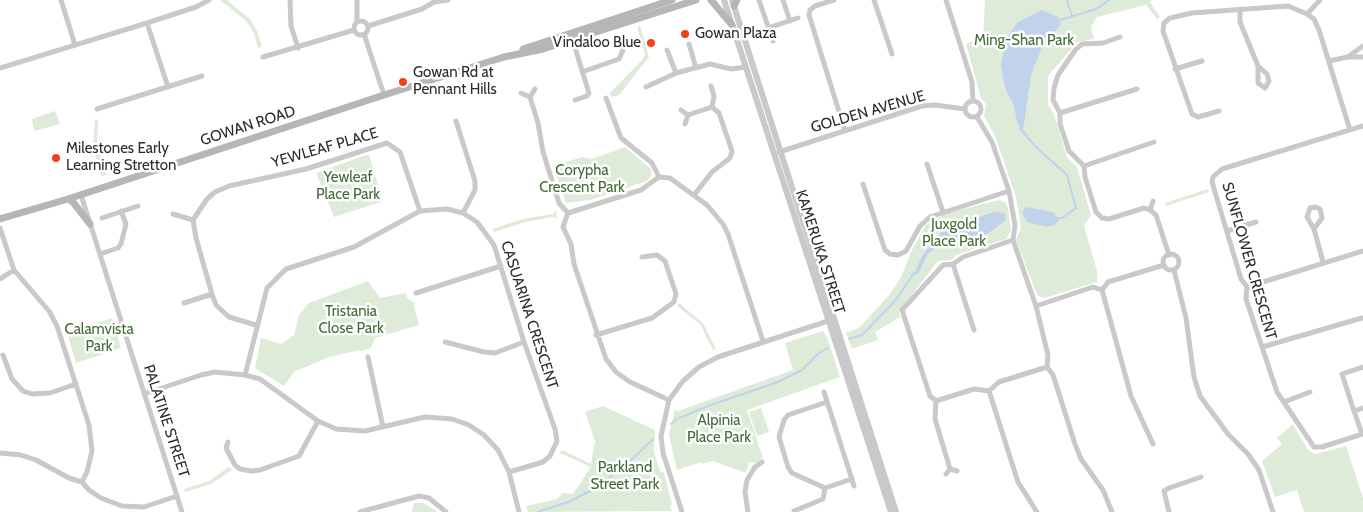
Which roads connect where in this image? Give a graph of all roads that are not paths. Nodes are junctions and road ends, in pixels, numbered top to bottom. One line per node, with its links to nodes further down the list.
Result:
1 (61, 0): 34 (street)
2 (209, 0): 23 (street)
3 (290, 0): 36 (street)
4 (357, 0): 22 (street)
5 (448, 0): 16 (street)
6 (672, 0): 29 (main road, GOWAN ROAD)
7 (696, 0): 29 (main road, GOWAN ROAD)
8 (711, 0): 24 (main road)
9 (724, 0): 24 (street, KAMERUKA STREET)
10 (759, 0): 26 (street)
11 (783, 0): 21 (street)
12 (834, 0): 76 (street)
13 (874, 0): 38 (street)
14 (946, 0): 63 (street)
15 (1320, 0): 19 (street)
16 (434, 1): 25 (street)
17 (734, 2): 44 (street, KAMERUKA STREET)
18 (1240, 9): 19 (street); 45 (street); 49 (street)
19 (1307, 14): 43 (street)
20 (798, 18): 21 (street)
21 (790, 20): 26 (street)
22 (357, 22): 25 (street); 27 (street)
23 (147, 23): 34 (street); 54 (street)
24 (732, 25): 46 (street, KAMERUKA STREET)
25 (368, 26): 28 (street)
26 (768, 28): 32 (street)
27 (354, 30): 28 (street); 36 (street)
28 (364, 34): 59 (street)
29 (571, 37): 50 (street); 59 (main road, GOWAN ROAD)
30 (619, 38): 50 (street)
31 (1120, 38): 69 (street)
32 (772, 41)
33 (688, 44): 48 (street)
34 (75, 45): 47 (street)
35 (1363, 46): 40 (street)
36 (298, 48): 39 (street)
37 (667, 50): 51 (street)
38 (892, 54)
39 (263, 57)
40 (1348, 57): 41 (street); 43 (street)
41 (1363, 57)
42 (1202, 61): 49 (street)
43 (1329, 61): 75 (street)
44 (753, 64): 46 (street); 78 (street, KAMERUKA STREET)
45 (1258, 66)
46 (746, 67): 48 (street); 123 (street, KAMERUKA STREET)
47 (0, 68)
48 (696, 68): 51 (street)
49 (1175, 69): 68 (street)
50 (582, 72): 62 (street)
51 (676, 73): 55 (street)
52 (202, 76): 54 (street)
53 (711, 86): 64 (street)
54 (168, 87): 66 (street)
55 (646, 87)
56 (535, 89): 60 (street)
57 (1136, 89): 69 (street)
58 (521, 93): 60 (street)
59 (384, 95): 84 (main road, GOWAN ROAD)
60 (530, 98): 94 (street)
61 (606, 98): 81 (street)
62 (575, 100)
63 (973, 101): 65 (street); 71 (street)
64 (712, 107): 70 (street); 85 (street)
65 (965, 108): 71 (street); 76 (street, GOLDEN AVENUE)
66 (97, 109)
67 (681, 110): 70 (street)
68 (1218, 111)
69 (1060, 113): 80 (street)
70 (688, 116): 73 (street)
71 (977, 116): 83 (street)
72 (456, 121): 93 (street)
73 (685, 124)
74 (1363, 126): 75 (street, SUNFLOWER CRESCENT)
75 (1350, 130): 103 (street, SUNFLOWER CRESCENT)
76 (845, 131): 78 (street, GOLDEN AVENUE)
77 (1154, 142): 80 (street)
78 (779, 152): 123 (street, KAMERUKA STREET)
79 (927, 164): 92 (street)
80 (1084, 166): 89 (street)
81 (659, 177): 85 (street); 94 (street)
82 (863, 184): 92 (street)
83 (1009, 191): 92 (street); 104 (street)
84 (81, 194): 86 (main road, GOWAN ROAD); 100 (street, PALATINE STREET)
85 (694, 195): 127 (street)
86 (68, 199): 97 (main road, GOWAN ROAD); 100 (main road)
87 (1153, 200): 89 (street)
88 (138, 206): 90 (street)
89 (1150, 210): 107 (street)
90 (122, 211): 96 (street); 106 (street)
91 (420, 211): 93 (street); 98 (street, YEWLEAF PLACE); 124 (street)
92 (943, 212)
93 (463, 213): 112 (street, CASUARINA CRESCENT)
94 (568, 213): 126 (street)
95 (173, 214): 98 (street)
96 (102, 218)
97 (0, 219)
98 (193, 220): 119 (street)
99 (1256, 222): 103 (street)
100 (90, 224): 106 (street, PALATINE STREET)
101 (0, 228): 113 (street)
102 (1314, 229): 109 (street)
103 (1227, 232): 116 (street, SUNFLOWER CRESCENT)
104 (1013, 240): 110 (street); 121 (street)
105 (1363, 251): 109 (street)
106 (100, 254): 140 (street, PALATINE STREET)
107 (1169, 255): 111 (street); 114 (street)
108 (642, 257): 126 (street)
109 (1323, 262): 116 (street)
110 (953, 264): 125 (street); 142 (street)
111 (1164, 265): 114 (street); 117 (street)
112 (501, 266): 118 (street); 129 (street, CASUARINA CRESCENT)
113 (14, 270): 115 (street); 136 (street)
114 (1174, 270): 177 (street)
115 (0, 279)
116 (1248, 288): 130 (street, SUNFLOWER CRESCENT)
117 (1102, 290): 121 (street); 151 (street)
118 (416, 293)
119 (212, 294): 120 (street); 124 (street)
120 (184, 303)
121 (1036, 306): 133 (street)
122 (1362, 318): 130 (street)
123 (831, 320): 127 (street); 172 (street, KAMERUKA STREET); 173 (street, KAMERUKA STREET)
124 (256, 324): 135 (street)
125 (974, 330)
126 (596, 335): 141 (street)
127 (763, 341): 141 (street)
128 (445, 342): 129 (street)
129 (524, 342): 156 (street, CASUARINA CRESCENT)
130 (1262, 347): 144 (street, SUNFLOWER CRESCENT)
131 (3, 355): 136 (street)
132 (368, 357): 148 (street)
133 (1046, 367): 138 (street); 175 (street)
134 (1363, 367): 146 (street)
135 (245, 375): 140 (street); 147 (street)
136 (76, 384): 160 (street)
137 (824, 392): 143 (street)
138 (989, 392): 142 (street); 174 (street)
139 (1310, 392): 144 (street)
140 (144, 394): 163 (street, PALATINE STREET)
141 (669, 400): 170 (street)
142 (936, 401): 154 (street)
143 (827, 402): 159 (street); 162 (street)
144 (1284, 402): 149 (street, SUNFLOWER CRESCENT)
145 (1363, 408): 146 (street)
146 (1354, 411): 149 (street)
147 (318, 421): 148 (street); 150 (street)
148 (383, 427): 156 (street)
149 (1362, 434)
150 (228, 442)
151 (1153, 444)
152 (0, 453): 160 (street)
153 (762, 462): 171 (street)
154 (950, 469): 155 (street); 157 (street)
155 (957, 471)
156 (510, 472): 169 (street)
157 (946, 474)
158 (1201, 476): 176 (street)
159 (852, 479): 161 (street); 162 (street)
160 (82, 482): 164 (street)
161 (854, 486)
162 (825, 488): 165 (street)
163 (177, 496): 164 (street); 166 (street, PALATINE STREET)
164 (122, 509)
165 (794, 511)
166 (182, 512)
167 (360, 512): 168 (street)
168 (446, 512)
169 (519, 512)
170 (682, 512)
171 (748, 512)
172 (892, 512)
173 (896, 512)
174 (1037, 512)
175 (1112, 512)
176 (1169, 512)
177 (1273, 512)

